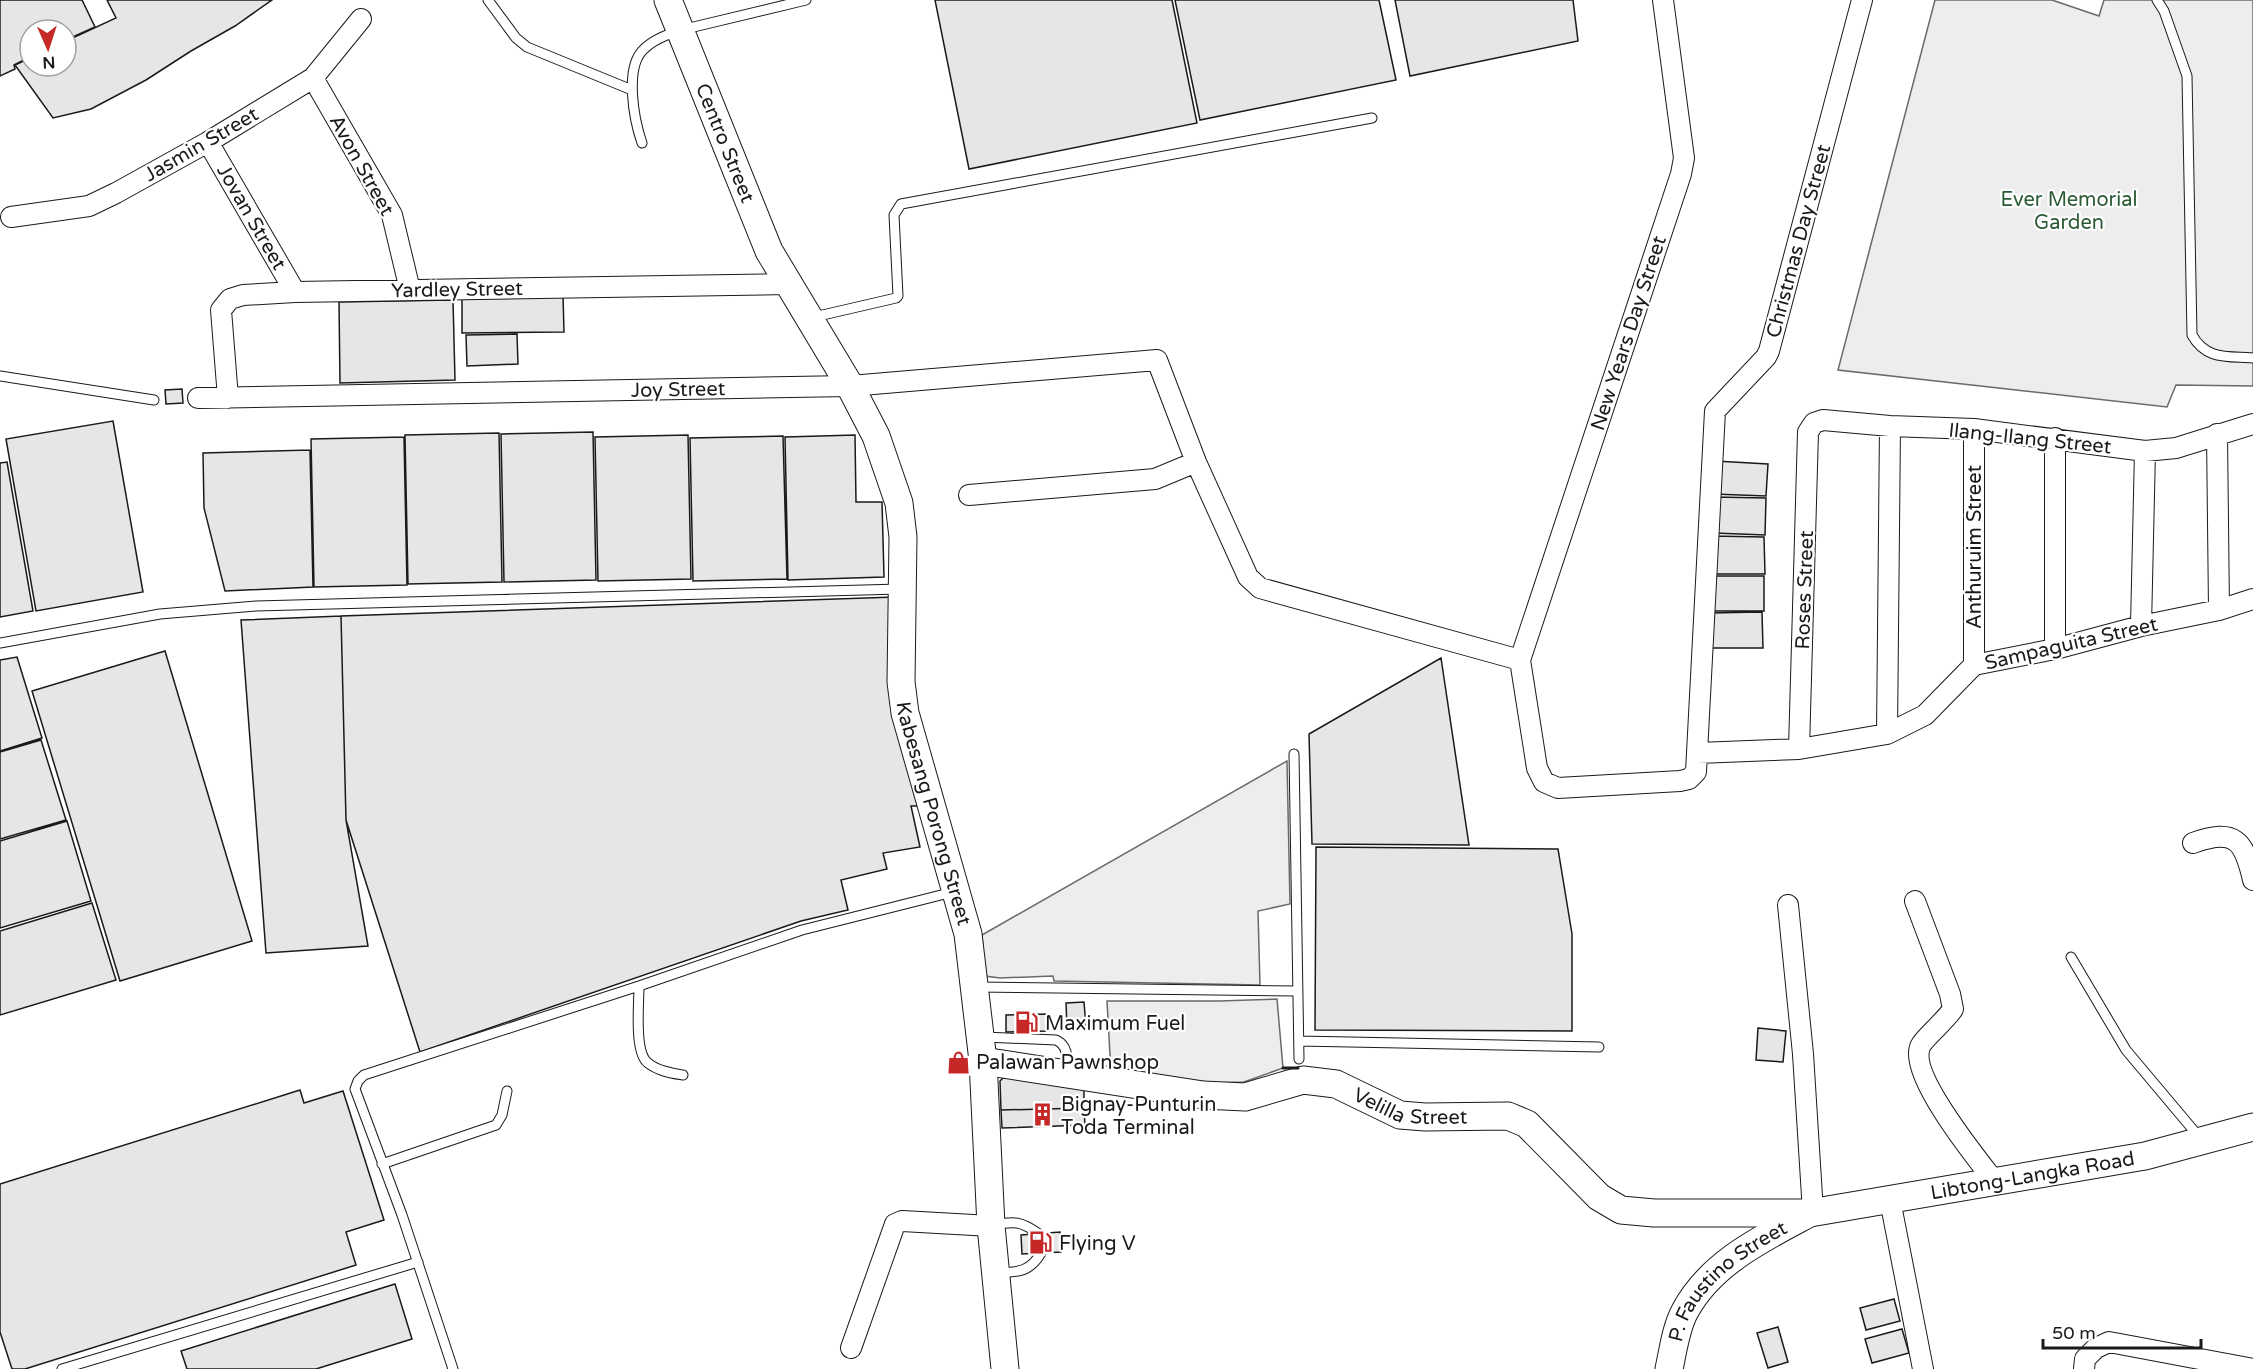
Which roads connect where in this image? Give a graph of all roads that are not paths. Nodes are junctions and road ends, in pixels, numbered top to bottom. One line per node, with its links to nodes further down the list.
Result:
1 (488, 0): 10 (lane)
2 (668, 0): 8 (main road, Centro Street)
3 (806, 0): 8 (lane)
4 (1663, 0): 40 (street, New Years Day Street)
5 (1862, 0): 45 (street, Christmas Day Street)
6 (2157, 0): 19 (lane)
7 (361, 19): 9 (street, Jasmin Street)
8 (681, 30): 10 (lane); 15 (main road, Centro Street)
9 (313, 78): 12 (street, Jasmin Street); 16 (street, Avon Street)
10 (632, 90): 13 (lane)
11 (1372, 118): 18 (lane)
12 (208, 142): 14 (street, Jasmin Street); 17 (street, Jovan Street)
13 (642, 143)
14 (11, 217)
15 (788, 284): 16 (street, Yardley Street); 18 (main road, Kabesang Porong Street)
16 (410, 290): 17 (street, Yardley Street)
17 (295, 292): 23 (street, Yardley Street)
18 (809, 319): 21 (main road, Kabesang Porong Street)
19 (2253, 358)
20 (0, 376): 24 (lane)
21 (850, 386): 23 (street, Joy Street); 32 (street, Joy Street); 34 (main road, Kabesang Porong Street)
22 (198, 398): 23 (street, Joy Street)
23 (228, 398)
24 (154, 400)
25 (2253, 424): 29 (street, Ilang-Ilang Street)
26 (1890, 426): 27 (street, Ilang-Ilang Street); 28 (street, Ilang-Ilang Street); 42 (street)
27 (1974, 429): 30 (street, Ilang-Ilang Street); 41 (street, Anthuruim Street)
28 (1808, 432): 43 (street, Roses Street)
29 (2217, 434): 31 (street, Ilang-Ilang Street); 36 (street)
30 (2055, 438): 31 (street, Ilang-Ilang Street); 39 (street)
31 (2145, 452): 37 (street)
32 (1196, 462): 33 (street); 40 (street)
33 (969, 495)
34 (901, 589): 38 (lane); 48 (main road, Kabesang Porong Street)
35 (2253, 599): 36 (street, Sampaguita Street)
36 (2219, 610): 37 (street, Sampaguita Street)
37 (2141, 626): 39 (street, Sampaguita Street)
38 (0, 643)
39 (2055, 649): 41 (street, Sampaguita Street)
40 (1520, 660): 45 (street, Christmas Day Street)
41 (1974, 665): 42 (street, Sampaguita Street)
42 (1887, 734): 43 (street, Sampaguita Street)
43 (1799, 749): 45 (street, Sampaguita Street)
44 (1294, 753): 54 (lane)
45 (1698, 753)
46 (2193, 843): 47 (street)
47 (2253, 880)
48 (957, 891): 52 (lane); 53 (main road, Kabesang Porong Street)
49 (1915, 901): 64 (street)
50 (1788, 905): 66 (street)
51 (2072, 957): 62 (lane)
52 (639, 986): 59 (lane); 63 (lane)
53 (975, 987): 54 (lane); 57 (main road, Kabesang Porong Street)
54 (1298, 991): 55 (lane)
55 (1299, 1041): 56 (lane); 58 (lane)
56 (1599, 1047)
57 (998, 1051): 66 (main road, Velilla Street); 67 (main road, Kabesang Porong Street)
58 (1299, 1059)
59 (683, 1075)
60 (507, 1091): 63 (lane)
61 (2253, 1127): 62 (main road, Libtong-Langka Road)
62 (2203, 1142): 64 (main road, Libtong-Langka Road)
63 (382, 1164): 70 (lane)
64 (1995, 1182): 65 (main road, Libtong-Langka Road)
65 (1890, 1200): 66 (main road, Libtong-Langka Road); 77 (street)
66 (1811, 1212): 76 (main road, P. Faustino Street)
67 (991, 1226): 68 (lane); 71 (main road, Kabesang Porong Street); 72 (street)
68 (1039, 1234)
69 (1041, 1253): 71 (lane)
70 (418, 1262): 73 (lane); 74 (lane)
71 (996, 1274): 75 (main road, Kabesang Porong Street)
72 (851, 1348)
73 (62, 1369)
74 (453, 1369)
75 (1005, 1369)
76 (1669, 1369)
77 (1923, 1369)
78 (2084, 1369): 79 (street)
79 (2253, 1369)

